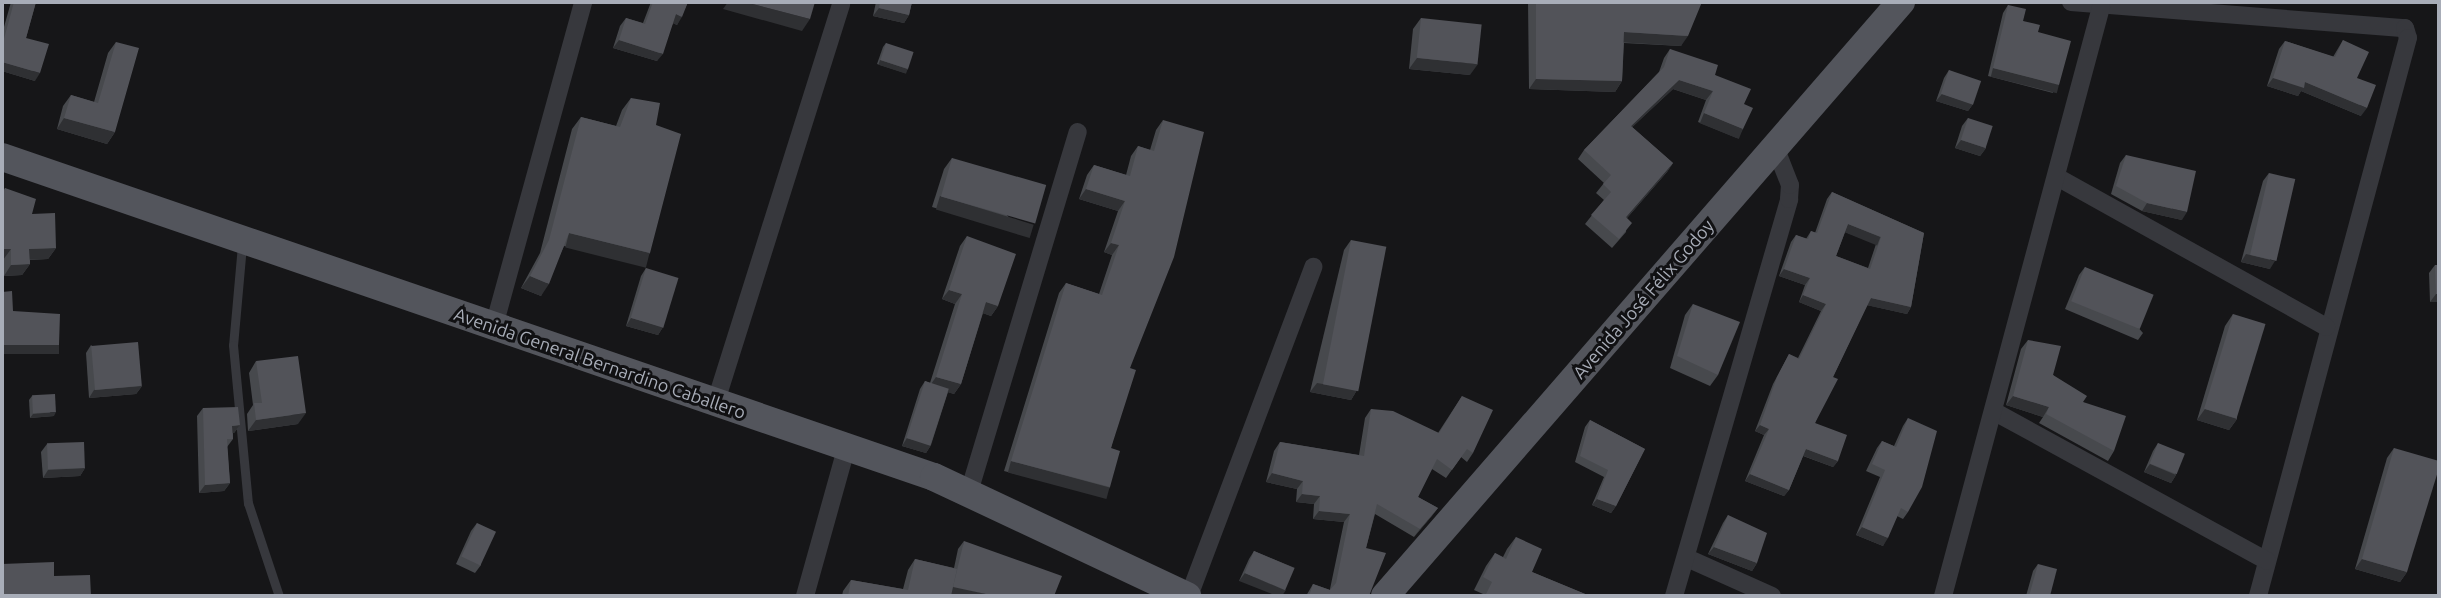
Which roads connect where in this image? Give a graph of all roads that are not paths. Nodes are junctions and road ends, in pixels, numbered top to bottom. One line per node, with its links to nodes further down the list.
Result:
1 (583, 2): 12 (street)
2 (1901, 2): 7 (main road, Avenida José Félix Godoy)
3 (2071, 2): 5 (street)
4 (841, 3): 14 (street)
5 (2101, 7): 9 (street); 13 (street)
6 (1078, 132): 17 (street)
7 (1775, 147): 18 (street); 23 (main road, Avenida José Félix Godoy)
8 (2, 157): 10 (main road, Avenida General Bernardino Caballero)
9 (2057, 177): 13 (street); 15 (street)
10 (243, 243): 12 (main road, Avenida General Bernardino Caballero); 20 (lane)
11 (1313, 267): 22 (street)
12 (494, 326): 14 (main road, Avenida General Bernardino Caballero)
13 (2326, 327): 19 (street)
14 (716, 401): 16 (main road, Avenida General Bernardino Caballero)
15 (1995, 412): 19 (street); 26 (street)
16 (846, 449): 17 (main road, Avenida General Bernardino Caballero); 21 (street)
17 (969, 492): 22 (main road, Avenida General Bernardino Caballero)
18 (1688, 558): 24 (street); 25 (street)
19 (2267, 561): 27 (street)
20 (279, 596)
21 (805, 596)
22 (1188, 596)
23 (1385, 596)
24 (1674, 596)
25 (1772, 596)
26 (1943, 596)
27 (2258, 596)

